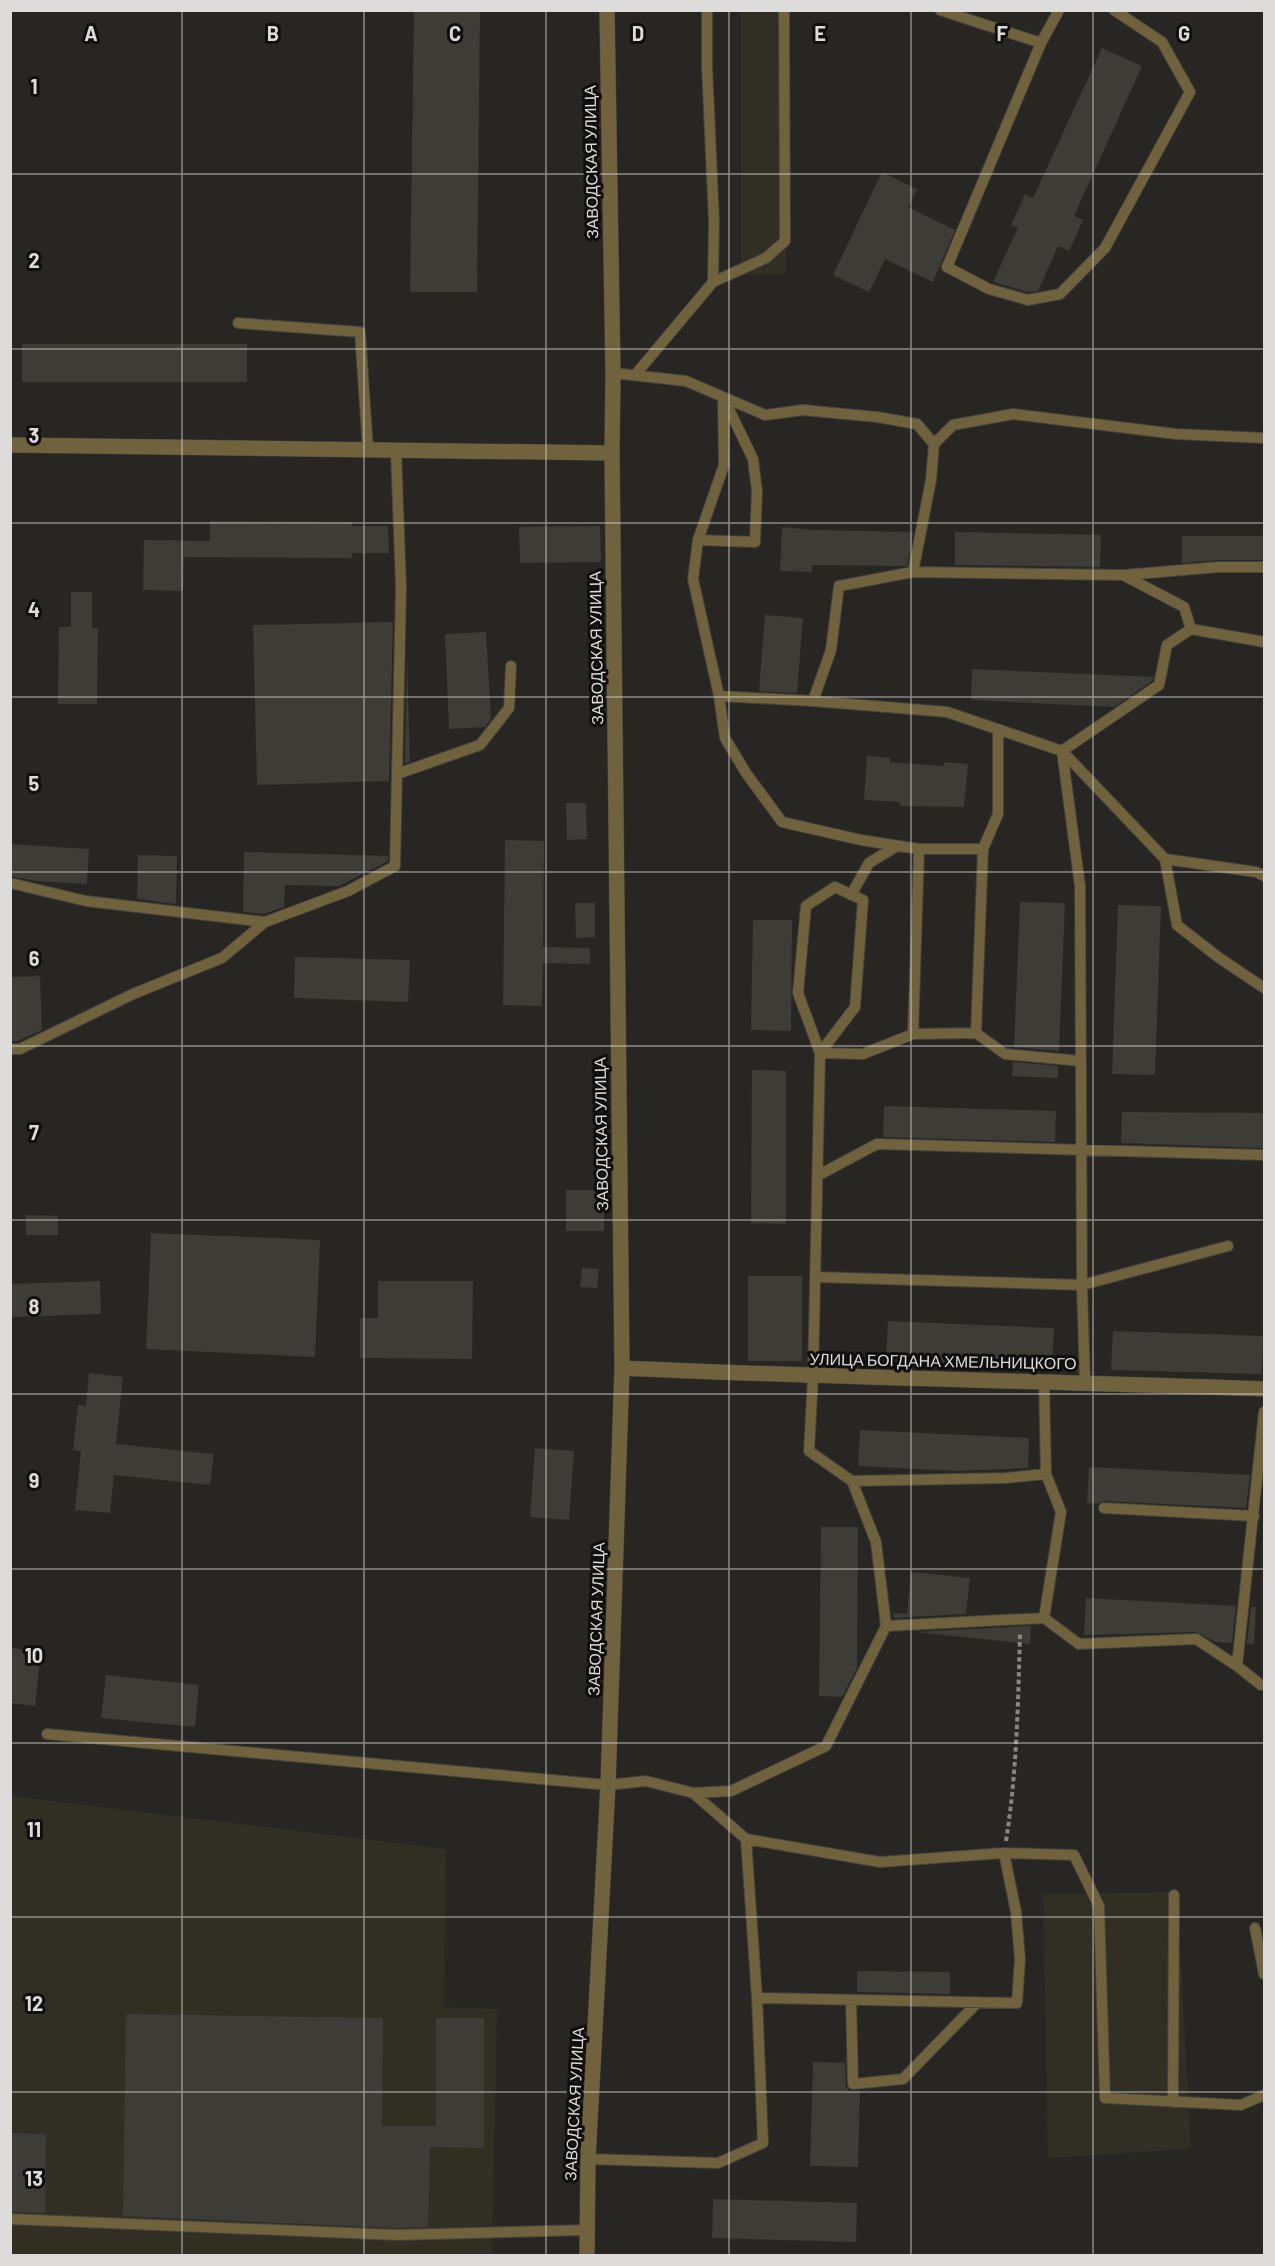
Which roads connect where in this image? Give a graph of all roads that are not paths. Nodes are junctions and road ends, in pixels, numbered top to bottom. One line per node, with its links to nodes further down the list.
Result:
1 (607, 10): 10 (street, ЗАВОДСКАЯ УЛИЦА)
2 (707, 10): 8 (lane)
3 (784, 10): 8 (lane)
4 (940, 10): 7 (lane)
5 (1059, 10): 7 (lane)
6 (1114, 10): 7 (lane)
7 (1041, 42)
8 (713, 282): 11 (lane)
9 (238, 323): 16 (lane)
10 (613, 373): 11 (lane); 18 (street, ЗАВОДСКАЯ УЛИЦА)
11 (635, 375): 12 (lane)
12 (723, 398): 14 (lane); 19 (lane); 19 (lane)
13 (1264, 438): 14 (lane)
14 (934, 444): 21 (lane)
15 (10, 445): 16 (street)
16 (368, 450): 17 (street)
17 (396, 451): 18 (street); 30 (lane)
18 (612, 453): 51 (street, ЗАВОДСКАЯ УЛИЦА)
19 (699, 540): 26 (lane)
20 (1264, 567): 22 (lane)
21 (913, 572): 22 (lane); 27 (lane)
22 (1124, 575): 23 (lane)
23 (1191, 629): 24 (lane); 29 (lane)
24 (1264, 642)
25 (511, 666): 30 (lane)
26 (719, 696): 27 (lane); 31 (lane)
27 (813, 701): 28 (lane)
28 (998, 729): 29 (lane); 33 (lane)
29 (1062, 751): 34 (lane); 44 (lane)
30 (397, 774): 38 (lane)
31 (897, 846): 32 (lane); 37 (lane)
32 (919, 849): 33 (lane); 41 (lane)
33 (983, 849): 40 (lane)
34 (1164, 859): 35 (lane); 39 (lane)
35 (1264, 876)
36 (10, 883): 38 (lane)
37 (851, 895): 43 (lane); 43 (lane)
38 (265, 922): 42 (lane)
39 (1264, 988)
40 (976, 1033): 41 (lane); 44 (lane)
41 (913, 1034): 43 (lane)
42 (10, 1049)
43 (820, 1053): 47 (lane)
44 (1081, 1061): 45 (lane)
45 (1081, 1151): 46 (lane); 47 (lane); 50 (lane)
46 (1264, 1155)
47 (817, 1176): 49 (lane)
48 (1228, 1246): 50 (lane)
49 (815, 1276): 50 (lane); 52 (lane)
50 (1082, 1285): 54 (lane)
51 (622, 1368): 52 (street, УЛИЦА БОГДАНА ХМЕЛЬНИЦКОГО); 66 (street, ЗАВОДСКАЯ УЛИЦА)
52 (813, 1377): 53 (street, УЛИЦА БОГДАНА ХМЕЛЬНИЦКОГО); 58 (lane)
53 (1044, 1381): 54 (street, УЛИЦА БОГДАНА ХМЕЛЬНИЦКОГО); 57 (lane)
54 (1084, 1383): 55 (street, УЛИЦА БОГДАНА ХМЕЛЬНИЦКОГО)
55 (1264, 1389)
56 (1264, 1412): 60 (lane)
57 (1046, 1474): 58 (lane); 61 (lane)
58 (852, 1481): 62 (lane)
59 (1104, 1508): 60 (lane)
60 (1254, 1516): 63 (lane)
61 (1044, 1618): 62 (lane); 63 (lane)
62 (886, 1626): 67 (lane)
63 (1237, 1666): 64 (lane)
64 (1264, 1685)
65 (47, 1734): 66 (lane)
66 (608, 1785): 67 (lane); 78 (street, ЗАВОДСКАЯ УЛИЦА)
67 (693, 1793): 68 (lane)
68 (746, 1839): 69 (lane); 73 (lane)
69 (1004, 1853): 75 (lane); 77 (lane)
70 (1174, 1895): 77 (lane)
71 (1256, 1928): 72 (lane)
72 (1264, 1974)
73 (757, 1998): 74 (lane); 78 (lane)
74 (851, 2000): 75 (lane); 75 (lane)
75 (978, 2002)
76 (1264, 2095): 77 (lane)
77 (1173, 2102)
78 (588, 2159): 80 (street, ЗАВОДСКАЯ УЛИЦА)
79 (10, 2219): 80 (lane)
80 (587, 2230): 81 (street, ЗАВОДСКАЯ УЛИЦА)
81 (586, 2256)

